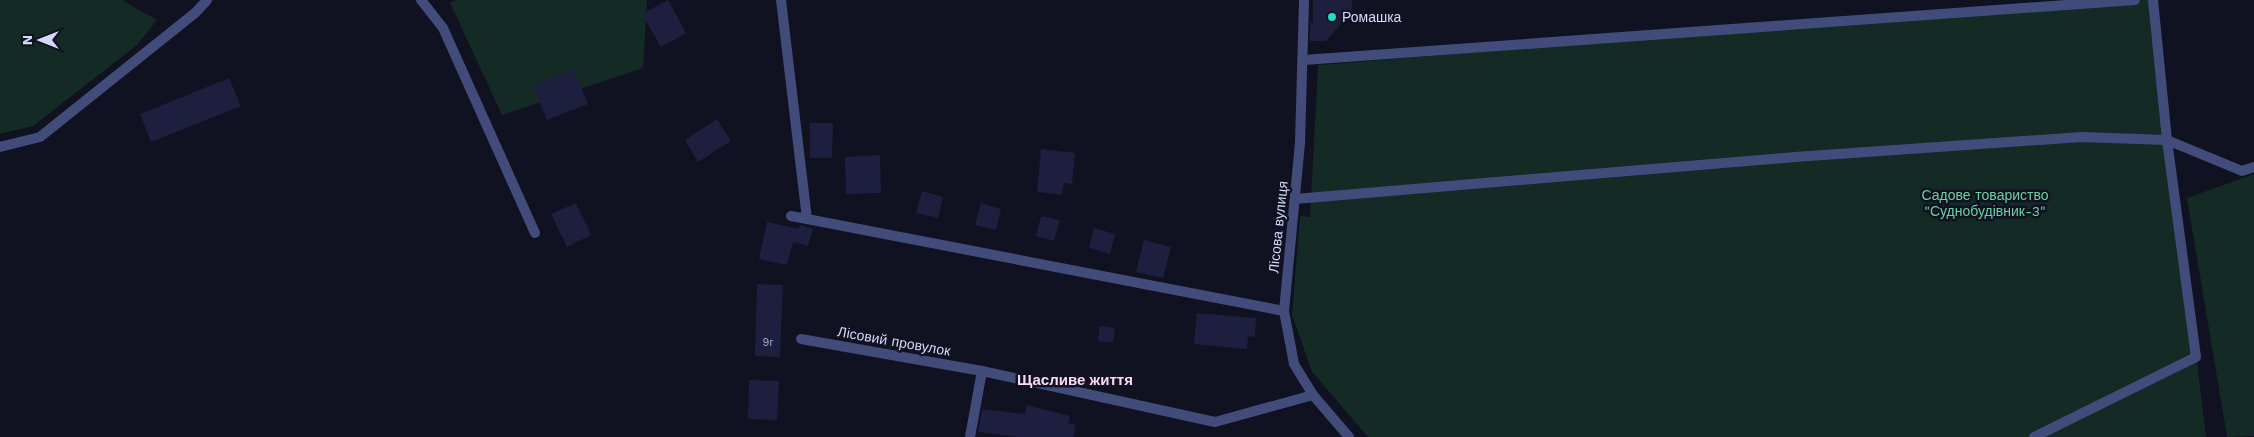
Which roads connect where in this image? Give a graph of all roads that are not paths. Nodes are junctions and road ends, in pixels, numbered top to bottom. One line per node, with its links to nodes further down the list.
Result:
1 (207, 0): 10 (street)
2 (421, 0): 15 (street)
3 (781, 0): 14 (street)
4 (1304, 0): 8 (street, Лісова вулиця)
5 (2136, 0): 7 (street)
6 (2154, 0): 9 (street)
7 (2072, 2): 8 (street)
8 (1304, 60): 12 (street, Лісова вулиця)
9 (2167, 140): 11 (street); 12 (street); 22 (street)
10 (0, 147)
11 (2254, 167)
12 (1295, 199): 16 (street, Лісова вулиця)
13 (791, 216): 14 (street)
14 (807, 219): 16 (street)
15 (535, 233)
16 (1284, 311): 19 (street, Лісова вулиця)
17 (801, 339): 18 (street, Лісовий провулок)
18 (982, 371): 19 (street, Лісовий провулок); 20 (street)
19 (1313, 395): 21 (street, Лісова вулиця)
20 (970, 437)
21 (1349, 437)
22 (2034, 437)

